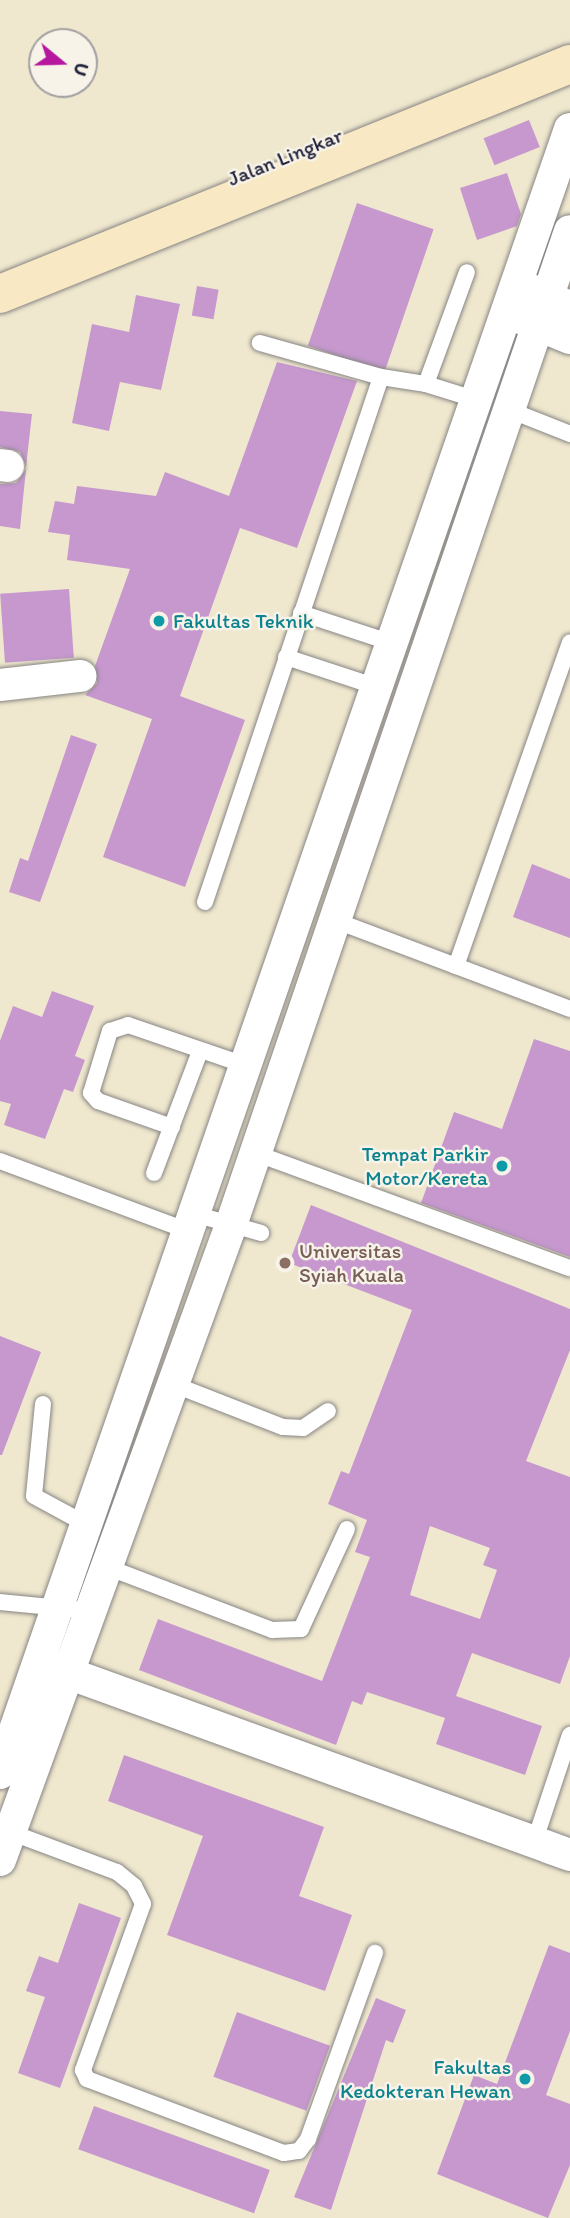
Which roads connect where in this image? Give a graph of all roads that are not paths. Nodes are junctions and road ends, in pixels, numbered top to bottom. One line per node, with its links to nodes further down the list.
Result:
1 (570, 43): 5 (street, Jalan Lingkar)
2 (570, 64): 7 (street)
3 (570, 129): 8 (street)
4 (570, 231): 9 (street)
5 (0, 271)
6 (467, 272): 13 (lane)
7 (0, 294)
8 (510, 298): 9 (street); 14 (street)
9 (550, 310): 10 (street); 15 (street)
10 (570, 338)
11 (260, 343): 12 (lane)
12 (381, 377): 13 (lane); 17 (lane)
13 (426, 384): 14 (lane)
14 (474, 399): 15 (street); 18 (street)
15 (507, 409): 16 (lane); 20 (street)
16 (570, 434)
17 (301, 613): 18 (lane); 21 (lane)
18 (389, 642): 20 (street); 24 (street)
19 (570, 642): 29 (lane)
20 (426, 653): 25 (street)
21 (286, 657): 24 (lane); 26 (lane)
22 (80, 676): 23 (street)
23 (0, 685)
24 (374, 686): 25 (street); 27 (street)
25 (411, 698): 28 (street)
26 (205, 902)
27 (296, 906): 28 (street); 32 (street)
28 (337, 920): 29 (lane); 34 (street)
29 (456, 966): 30 (lane)
30 (570, 1009)
31 (200, 1051): 32 (lane); 33 (lane); 33 (lane)
32 (242, 1064): 37 (street)
33 (172, 1127): 36 (lane)
34 (255, 1153): 38 (street); 39 (lane)
35 (0, 1161): 37 (lane)
36 (154, 1173)
37 (188, 1221): 38 (lane); 43 (street)
38 (246, 1229): 40 (street)
39 (570, 1268)
40 (170, 1383): 42 (lane); 45 (street)
41 (43, 1404): 43 (lane)
42 (328, 1411)
43 (84, 1523): 47 (street)
44 (347, 1529): 45 (lane)
45 (107, 1567): 48 (street)
46 (0, 1602): 47 (lane)
47 (55, 1605): 48 (lane); 49 (street)
48 (91, 1611): 50 (street)
49 (37, 1662): 50 (street); 51 (street)
50 (70, 1675): 51 (street); 54 (street)
51 (19, 1732): 53 (street); 55 (street)
52 (570, 1735): 54 (lane)
53 (0, 1773)
54 (534, 1843): 56 (street)
55 (5, 1846): 57 (lane)
56 (570, 1855)
57 (375, 1953)

